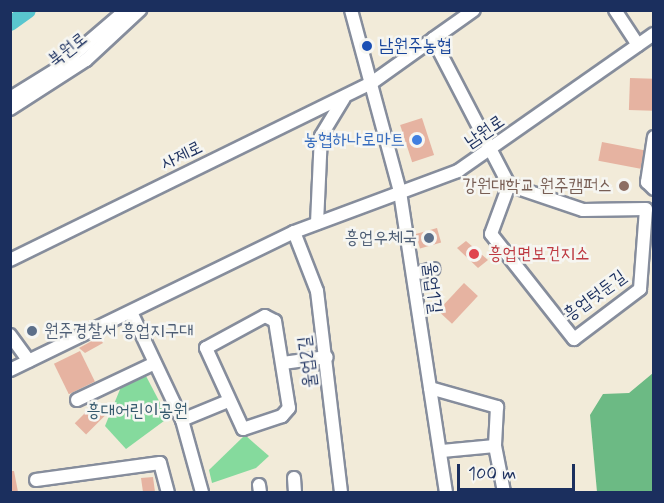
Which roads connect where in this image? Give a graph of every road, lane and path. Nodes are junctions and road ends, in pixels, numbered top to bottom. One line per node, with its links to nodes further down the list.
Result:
1 (126, 10): 11 (street, 북원로)
2 (140, 10): 12 (street, 북원로)
3 (351, 10): 9 (street)
4 (474, 10): 7 (street, 사제로)
5 (615, 10): 8 (street)
6 (654, 34): 8 (street, 남원로)
7 (433, 39): 9 (street, 사제로); 14 (street)
8 (638, 45): 14 (street, 남원로)
9 (370, 84): 10 (street, 사제로); 17 (street)
10 (344, 97): 19 (street); 21 (street, 사제로)
11 (10, 98)
12 (10, 109)
13 (654, 137): 16 (street)
14 (495, 148): 15 (street); 17 (street, 남원로)
15 (509, 185): 18 (street, 흥업텃둔길); 18 (street, 흥업텃둔길)
16 (654, 189)
17 (399, 192): 19 (street, 남원로); 23 (street, 울업1길)
18 (650, 212)
19 (317, 223): 20 (street, 남원로)
20 (294, 232): 24 (street, 남원로); 26 (street, 울업2길)
21 (10, 260)
22 (433, 269): 23 (street)
23 (413, 274): 31 (street, 울업1길)
24 (131, 312): 27 (street, 남원로); 28 (street)
25 (10, 335): 27 (street)
26 (327, 357): 29 (street); 42 (street, 울업2길)
27 (29, 361): 30 (street, 남원로)
28 (155, 363): 32 (street); 34 (street)
29 (283, 363): 33 (street); 33 (street)
30 (10, 370)
31 (430, 388): 35 (street); 36 (street, 울업1길)
32 (77, 400)
33 (228, 401): 34 (street)
34 (182, 420): 40 (street)
35 (495, 446): 36 (street); 44 (street)
36 (442, 451): 43 (street, 울업1길)
37 (294, 478): 41 (street)
38 (36, 480): 39 (street)
39 (168, 492)
40 (202, 492)
41 (296, 492)
42 (341, 492)
43 (446, 492)
44 (504, 492)

